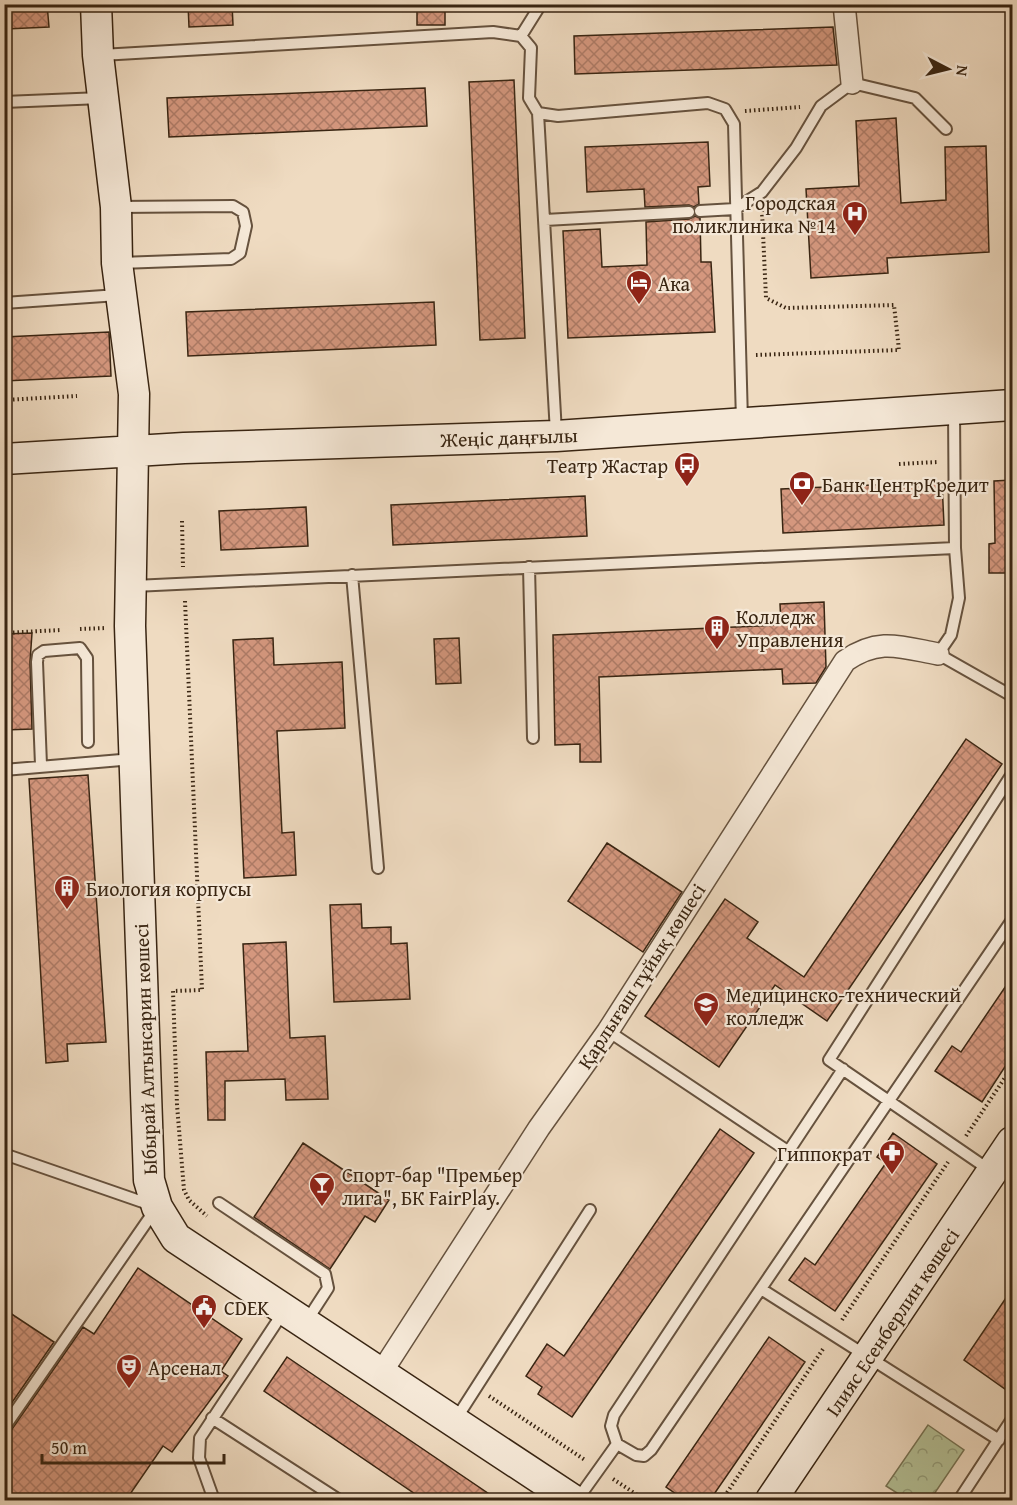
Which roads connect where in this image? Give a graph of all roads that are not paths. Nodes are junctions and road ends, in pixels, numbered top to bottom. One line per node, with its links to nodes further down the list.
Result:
1 (96, 4): 5 (street, Ыбырай Алтынсарин көшесі)
2 (541, 4): 4 (lane)
3 (844, 4): 6 (street)
4 (521, 36): 5 (lane); 9 (lane)
5 (98, 55): 7 (street, Ыбырай Алтынсарин көшесі)
6 (852, 83): 10 (lane); 12 (lane)
7 (104, 98): 8 (lane); 11 (street, Ыбырай Алтынсарин көшесі)
8 (4, 102)
9 (538, 113): 12 (lane); 13 (lane)
10 (946, 129)
11 (116, 207): 14 (street, Ыбырай Алтынсарин көшесі); 14 (lane)
12 (735, 209): 13 (lane); 19 (lane)
13 (545, 220): 20 (lane)
14 (117, 263): 15 (street, Ыбырай Алтынсарин көшесі)
15 (122, 295): 16 (lane); 21 (street, Ыбырай Алтынсарин көшесі)
16 (4, 303)
17 (1012, 405): 18 (street, Жеңіс даңғылы)
18 (954, 410): 19 (street, Жеңіс даңғылы); 23 (lane)
19 (742, 423): 20 (street, Жеңіс даңғылы)
20 (556, 436): 21 (street, Жеңіс даңғылы)
21 (134, 450): 22 (street, Жеңіс даңғылы); 26 (street, Ыбырай Алтынсарин көшесі)
22 (4, 459)
23 (955, 548): 24 (lane); 27 (lane)
24 (529, 567): 25 (lane); 29 (lane)
25 (352, 575): 26 (lane); 35 (lane)
26 (131, 586): 31 (street, Ыбырай Алтынсарин көшесі)
27 (938, 654): 28 (lane); 37 (street, Қарлығаш тұйық көшесі)
28 (1012, 696)
29 (533, 738)
30 (88, 742): 32 (lane)
31 (136, 759): 32 (lane); 45 (street, Ыбырай Алтынсарин көшесі)
32 (41, 765): 33 (lane)
33 (4, 770)
34 (1012, 774): 38 (lane)
35 (378, 868)
36 (1012, 920): 39 (lane)
37 (608, 1031): 41 (lane); 50 (street, Қарлығаш тұйық көшесі)
38 (843, 1069): 39 (lane); 41 (lane)
39 (889, 1101): 43 (lane); 47 (lane)
40 (1012, 1142): 43 (street, Ілияс Есенберлин көшесі)
41 (789, 1152): 56 (lane)
42 (4, 1154): 45 (lane)
43 (992, 1172): 49 (street, Ілияс Есенберлин көшесі)
44 (219, 1203): 48 (lane)
45 (157, 1207): 48 (street, Ыбырай Алтынсарин көшесі); 54 (lane)
46 (591, 1210): 53 (lane)
47 (761, 1288): 49 (lane); 56 (lane)
48 (296, 1315): 50 (street, Ыбырай Алтынсарин көшесі); 51 (lane)
49 (870, 1357): 55 (lane); 60 (street, Ілияс Есенберлин көшесі)
50 (381, 1373): 53 (street, Ыбырай Алтынсарин көшесі)
51 (212, 1418): 57 (lane); 58 (lane)
52 (1012, 1419): 55 (lane)
53 (454, 1422): 59 (street, Ыбырай Алтынсарин көшесі)
54 (4, 1428)
55 (999, 1440): 61 (lane)
56 (617, 1444): 59 (lane)
57 (214, 1500)
58 (339, 1500)
59 (575, 1500)
60 (771, 1500)
61 (959, 1500)

